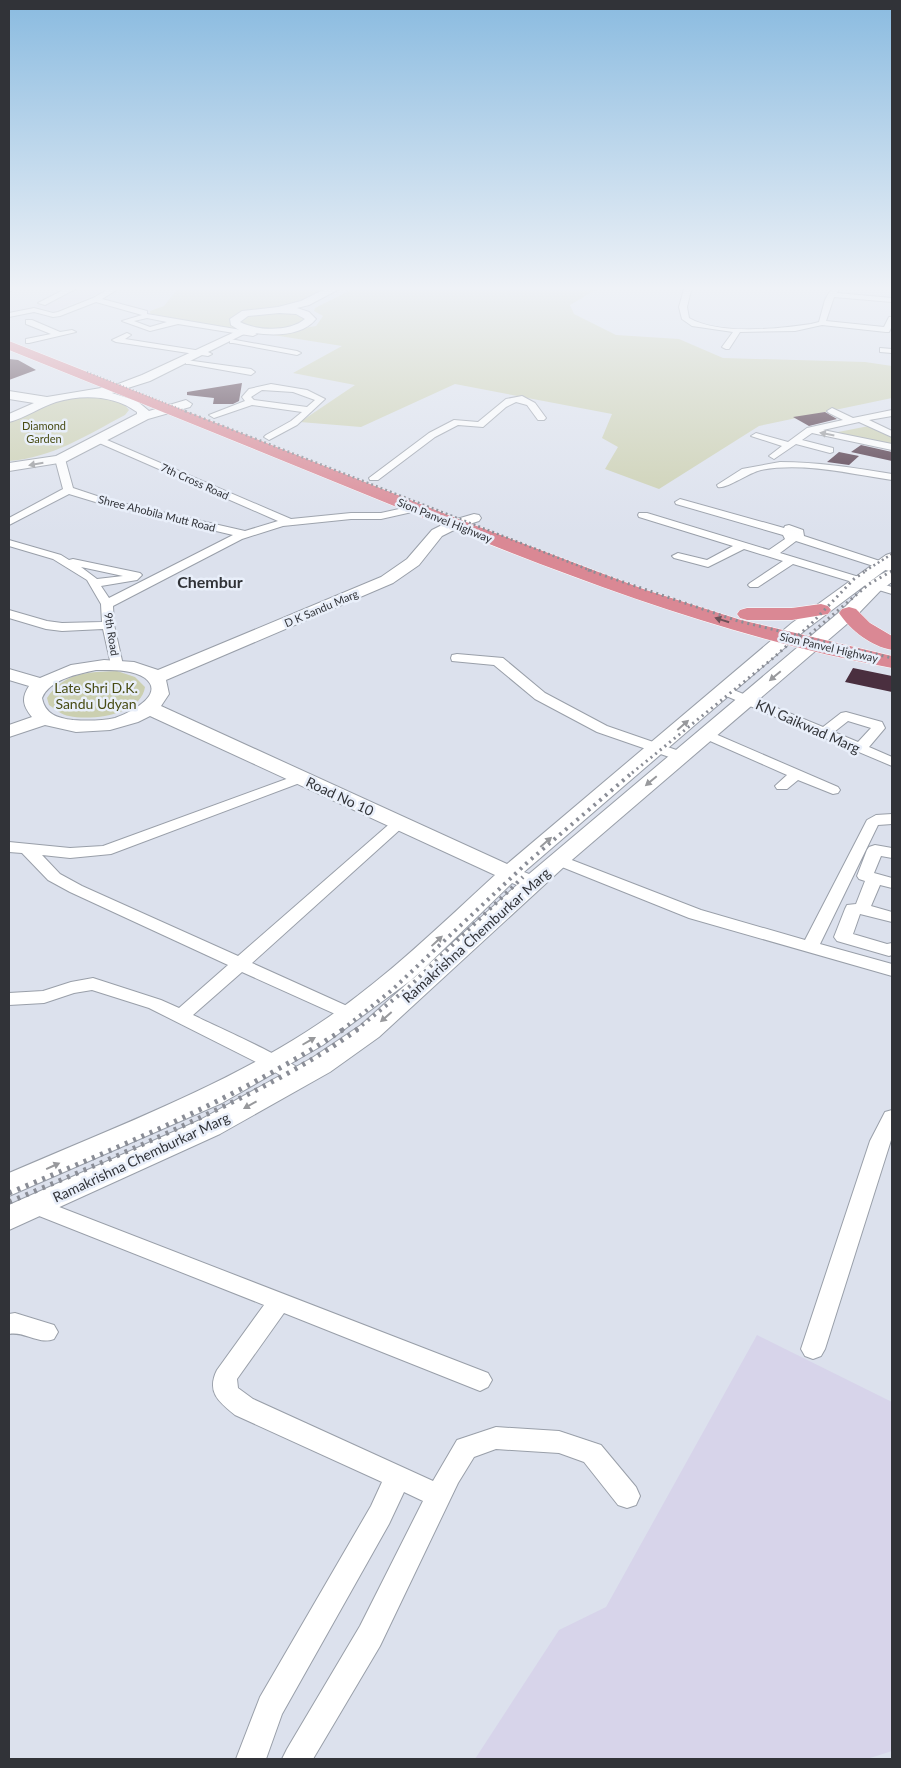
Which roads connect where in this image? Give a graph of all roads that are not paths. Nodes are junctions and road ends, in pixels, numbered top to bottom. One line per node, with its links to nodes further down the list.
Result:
1 (66, 369): 7 (highway, Sion Panvel Highway)
2 (109, 369): 6 (highway, Sion Panvel Highway)
3 (171, 369): 6 (main road)
4 (231, 369): 5 (street)
5 (251, 372)
6 (144, 380): 7 (highway, Sion Panvel Highway); 8 (main road); 13 (highway, Sion Panvel Highway)
7 (98, 382): 8 (main road)
8 (73, 394): 10 (main road); 18 (main road)
9 (9, 395): 10 (main road)
10 (47, 401): 19 (main road)
11 (251, 402): 14 (street); 14 (street); 17 (street)
12 (880, 406): 16 (street)
13 (183, 410): 17 (highway, Sion Panvel Highway); 18 (main road); 18 (highway); 40 (highway, Sion Panvel Highway)
14 (310, 410): 24 (street)
15 (832, 411): 21 (street)
16 (892, 412): 21 (street)
17 (214, 415): 24 (highway, Sion Panvel Highway)
18 (144, 416): 26 (main road)
19 (9, 418)
20 (541, 418): 36 (street)
21 (857, 420): 22 (street); 23 (street)
22 (810, 430): 27 (street, one-way to 22); 28 (street)
23 (892, 434)
24 (269, 436): 36 (highway, Sion Panvel Highway)
25 (756, 436): 28 (street)
26 (100, 440): 33 (main road); 46 (street, 7th Cross Road)
27 (861, 440): 29 (street); 31 (street)
28 (793, 443): 30 (street); 32 (street)
29 (892, 447)
30 (830, 450)
31 (848, 451)
32 (774, 456)
33 (60, 458): 34 (main road, one-way to 34); 38 (street)
34 (9, 467)
35 (892, 477): 37 (street)
36 (374, 478): 44 (highway, Sion Panvel Highway)
37 (722, 485)
38 (68, 490): 45 (street); 52 (street, Shree Ahobila Mutt Road)
39 (680, 502): 41 (street)
40 (417, 508): 46 (street, 7th Cross Road); 49 (highway, Sion Panvel Highway)
41 (703, 509): 43 (street); 47 (street)
42 (643, 515): 54 (street)
43 (732, 517): 48 (street); 50 (street)
44 (474, 518): 49 (main road, D K Sandu Marg); 67 (highway, Sion Panvel Highway)
45 (9, 522)
46 (289, 522): 52 (street, 7th Cross Road)
47 (682, 522)
48 (763, 522): 51 (street); 55 (street); 59 (street)
49 (455, 524): 69 (highway, Sion Panvel Highway, one-way to 49); 76 (main road, D K Sandu Marg)
50 (711, 532)
51 (753, 533)
52 (246, 535): 63 (street, 7th Cross Road)
53 (9, 543): 57 (street, 9th Road)
54 (744, 546): 55 (street); 56 (street)
55 (771, 554): 58 (street)
56 (723, 556): 56 (street)
57 (62, 560): 61 (street, 9th Road); 61 (street)
58 (792, 560): 60 (street); 62 (street)
59 (888, 578): 60 (main road, Ramakrishna Chemburkar Marg); 65 (main road, Ramakrishna Chemburkar Marg)
60 (859, 581): 64 (main road, Ramakrishna Chemburkar Marg)
61 (94, 583): 63 (street, 9th Road)
62 (754, 584)
63 (108, 604): 68 (street, 9th Road)
64 (821, 610): 67 (highway); 69 (main road, Ramakrishna Chemburkar Marg)
65 (849, 613): 69 (main road, Ramakrishna Chemburkar Marg); 70 (highway)
66 (9, 614): 68 (street)
67 (746, 614): 69 (highway, Sion Panvel Highway)
68 (108, 625): 74 (street, 9th Road)
69 (798, 638): 71 (highway, Sion Panvel Highway); 73 (highway, Sion Panvel Highway); 78 (main road, Ramakrishna Chemburkar Marg); 79 (main road, Ramakrishna Chemburkar Marg, one-way to 79)
70 (892, 644)
71 (892, 648)
72 (458, 658): 86 (street)
73 (892, 662)
74 (117, 665): 76 (main road); 77 (main road)
75 (9, 674): 77 (main road)
76 (155, 678): 80 (main road)
77 (42, 684): 81 (main road)
78 (724, 690): 79 (street, KN Gaikwad Marg); 86 (main road, Ramakrishna Chemburkar Marg, one-way to 78)
79 (748, 699): 82 (street, KN Gaikwad Marg); 84 (main road, Ramakrishna Chemburkar Marg)
80 (149, 708): 81 (main road); 90 (main road, Road No 10)
81 (45, 719): 83 (main road)
82 (828, 730): 85 (street)
83 (9, 731)
84 (706, 734): 87 (main road, Ramakrishna Chemburkar Marg); 89 (street)
85 (864, 744): 88 (street, KN Gaikwad Marg)
86 (656, 748): 87 (street); 93 (main road, Ramakrishna Chemburkar Marg)
87 (680, 756): 94 (main road, Ramakrishna Chemburkar Marg, one-way to 94)
88 (892, 762)
89 (797, 774): 91 (street); 92 (street)
90 (300, 778): 96 (main road, Road No 10); 98 (street)
91 (782, 786)
92 (833, 790)
93 (593, 802): 94 (main road); 102 (main road, Ramakrishna Chemburkar Marg, one-way to 93)
94 (616, 811): 100 (main road, Ramakrishna Chemburkar Marg)
95 (892, 819): 101 (street)
96 (399, 823): 102 (main road, Road No 10); 112 (street)
97 (9, 847): 98 (street)
98 (28, 850): 112 (street)
99 (892, 853): 101 (street)
100 (558, 860): 102 (main road, Ramakrishna Chemburkar Marg); 109 (street)
101 (862, 870): 103 (street); 104 (street); 106 (street)
102 (520, 879): 115 (main road, Ramakrishna Chemburkar Marg, one-way to 102); 118 (main road, Ramakrishna Chemburkar Marg, one-way to 118)
103 (892, 883)
104 (862, 909): 105 (street); 107 (street)
105 (892, 917)
106 (824, 919): 107 (street); 109 (street)
107 (847, 925): 108 (street)
108 (866, 944): 110 (street); 111 (street)
109 (810, 946): 111 (street)
110 (892, 948)
111 (860, 961): 113 (street)
112 (239, 965): 115 (street); 116 (street)
113 (892, 970)
114 (9, 999): 116 (street)
115 (350, 1014): 117 (main road, Ramakrishna Chemburkar Marg, one-way to 115)
116 (180, 1017): 117 (street)
117 (273, 1062): 118 (street); 120 (main road, Ramakrishna Chemburkar Marg, one-way to 117)
118 (299, 1078): 121 (main road, Ramakrishna Chemburkar Marg, one-way to 121)
119 (892, 1117): 126 (street)
120 (9, 1185)
121 (36, 1206): 122 (main road, Ramakrishna Chemburkar Marg); 123 (street)
122 (9, 1218)
123 (280, 1301): 127 (street); 128 (street)
124 (9, 1324): 125 (street)
125 (46, 1332)
126 (813, 1349)
127 (480, 1380)
128 (398, 1477): 129 (street); 131 (street)
129 (439, 1496): 130 (street); 132 (street)
130 (627, 1496)
131 (251, 1759)
132 (297, 1759)

